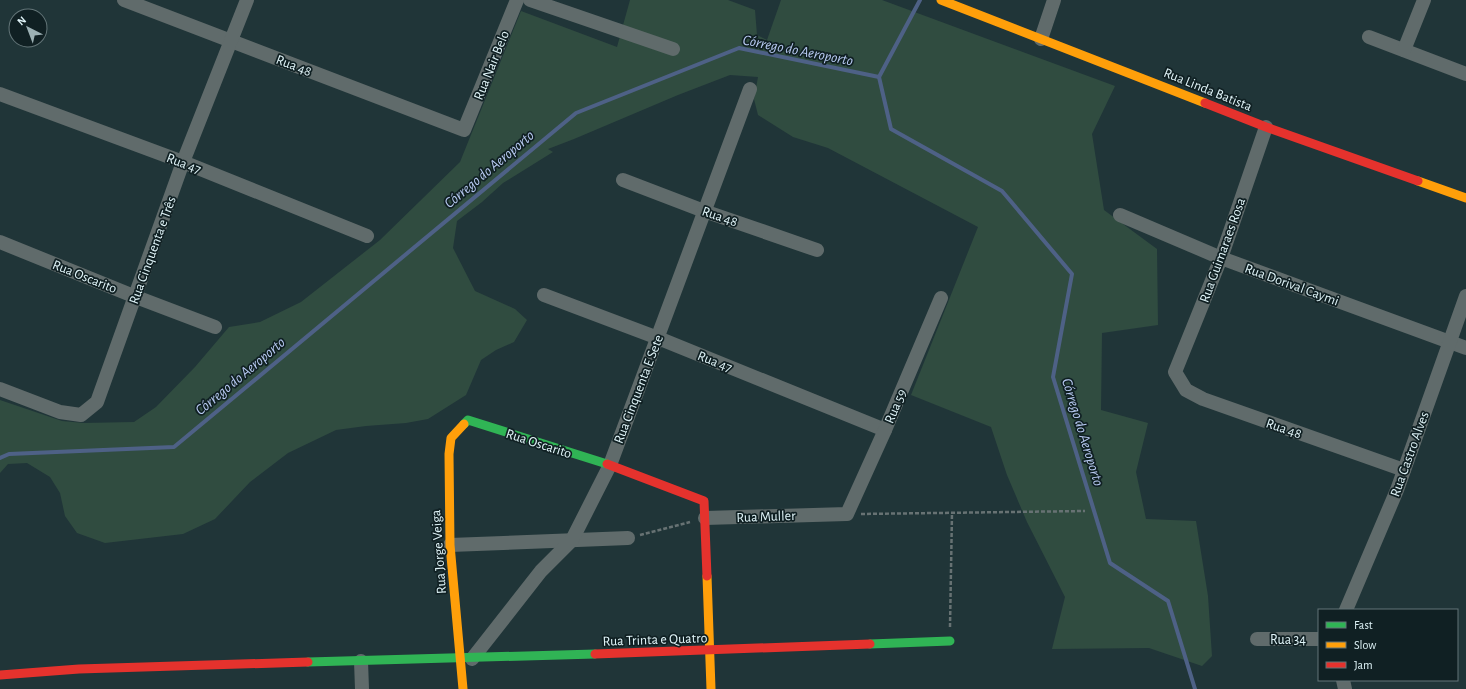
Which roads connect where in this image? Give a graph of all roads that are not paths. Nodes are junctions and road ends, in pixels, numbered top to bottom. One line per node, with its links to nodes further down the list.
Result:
1 (124, 0): 10 (street, Rua 48)
2 (247, 0): 10 (street, Rua Cinquenta e Três)
3 (517, 0): 17 (street, Rua Nair Belo)
4 (530, 0): 11 (street)
5 (941, 0): 9 (street, Rua Linda Batista)
6 (1054, 0): 9 (street)
7 (1424, 0): 12 (street)
8 (1369, 36): 12 (street)
9 (1041, 39): 16 (street, Rua Linda Batista)
10 (232, 41): 17 (street, Rua 48); 18 (street, Rua Cinquenta e Três)
11 (673, 49)
12 (1404, 50): 13 (street)
13 (1466, 74)
14 (750, 89): 21 (street, Rua Cinquenta E Sete)
15 (0, 94): 18 (street, Rua 47)
16 (1266, 126): 20 (street, Rua Linda Batista); 26 (street, Rua Guimaraes Rosa)
17 (464, 130)
18 (183, 162): 23 (street, Rua 47); 29 (street, Rua Cinquenta e Três)
19 (623, 180): 21 (street, Rua 48)
20 (1466, 198)
21 (704, 211): 25 (street, Rua 48); 32 (street, Rua Cinquenta E Sete)
22 (1120, 215): 26 (street, Rua Dorival Caymi)
23 (367, 236)
24 (0, 242): 29 (street, Rua Oscarito)
25 (817, 250)
26 (1221, 258): 33 (street, Rua Dorival Caymi); 35 (street, Rua Guimaraes Rosa)
27 (544, 295): 32 (street, Rua 47)
28 (1466, 296): 33 (street, Rua Castro Alves)
29 (136, 297): 31 (street, Rua Oscarito); 36 (street, Rua Cinquenta e Três)
30 (941, 298): 38 (street, Rua 59)
31 (215, 327)
32 (658, 338): 38 (street, Rua 47); 39 (street, Rua Cinquenta E Sete)
33 (1449, 342): 34 (street, Rua Dorival Caymi); 40 (street, Rua Castro Alves)
34 (1466, 348)
35 (1175, 372): 40 (street, Rua 48)
36 (0, 389)
37 (468, 420): 39 (street, Rua Oscarito); 45 (street, Rua Jorge Veiga)
38 (885, 430): 41 (street, Rua 59)
39 (610, 465): 42 (street, Rua Oscarito); 44 (street, Rua Cinquenta E Sete)
40 (1404, 470): 46 (street, Rua Castro Alves)
41 (847, 514): 42 (street, Rua Muller)
42 (705, 518): 50 (street)
43 (628, 538): 44 (street)
44 (572, 540): 45 (street); 51 (street, Rua Cinquenta E Sete)
45 (450, 545): 51 (street, Rua Jorge Veiga)
46 (1346, 609)
47 (1257, 639): 48 (street, Rua 34)
48 (1318, 639)
49 (950, 641): 50 (street, Rua Trinta e Quatro)
50 (711, 651): 51 (street, Rua Trinta e Quatro); 56 (street)
51 (467, 659): 52 (street, Rua Trinta e Quatro); 55 (street, Rua Jorge Veiga)
52 (362, 661): 53 (street, Rua Trinta e Quatro); 54 (street)
53 (0, 675)
54 (362, 689)
55 (463, 689)
56 (711, 689)

